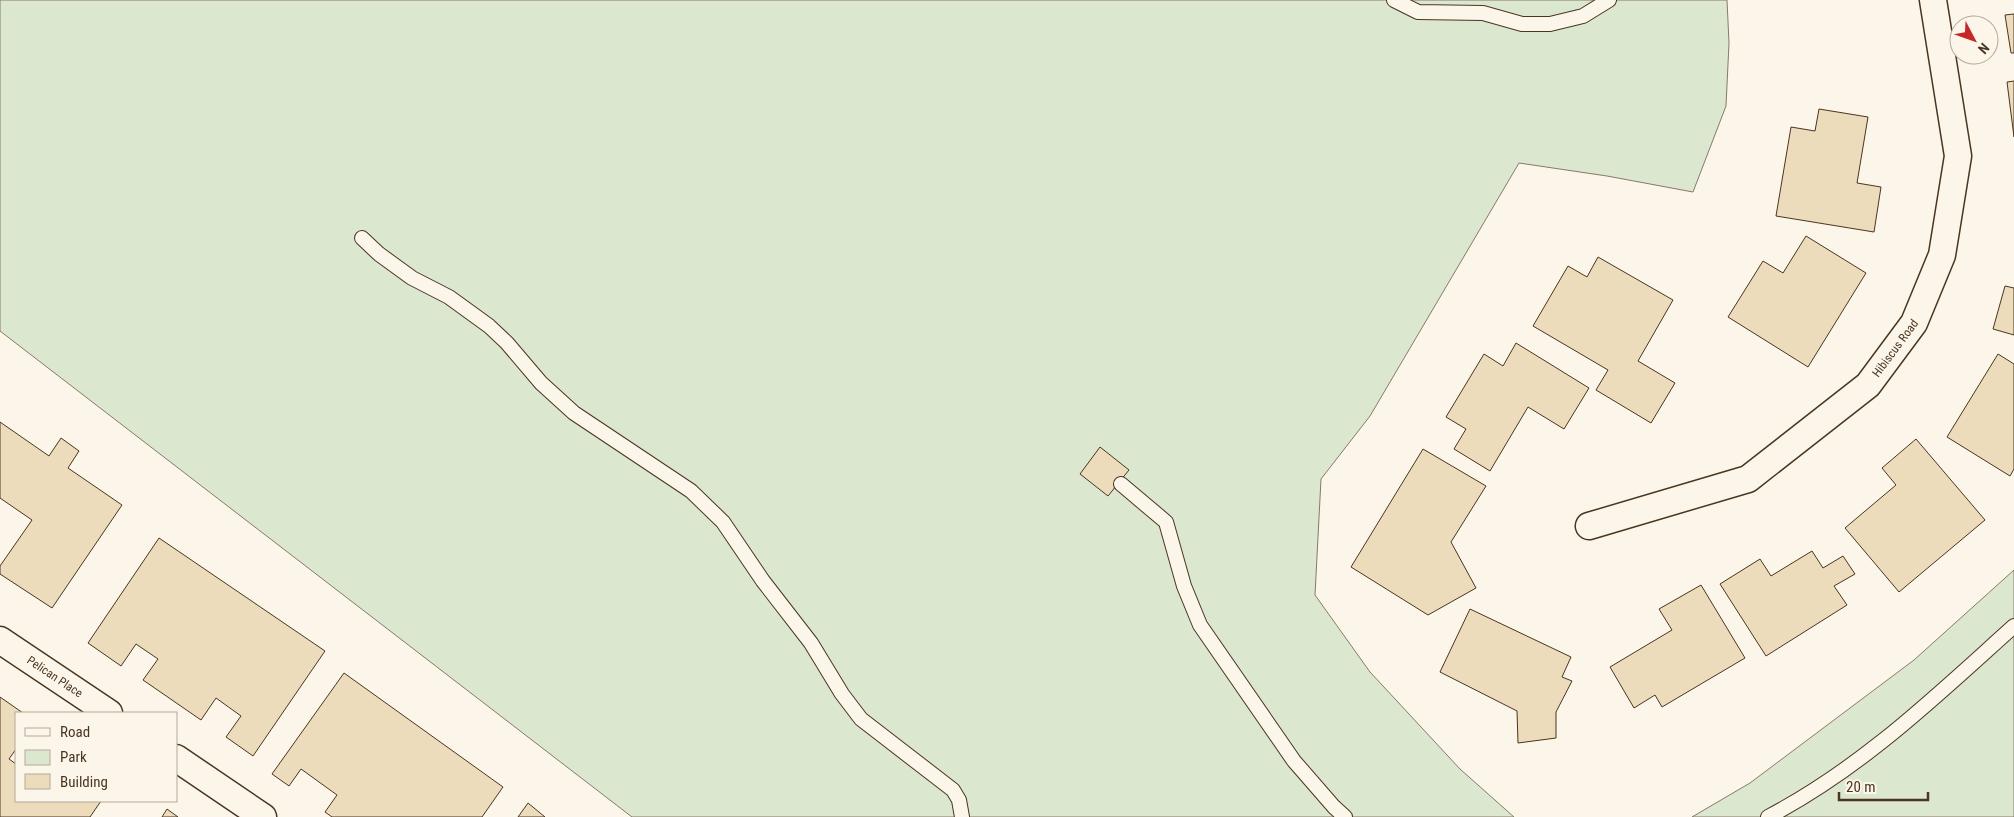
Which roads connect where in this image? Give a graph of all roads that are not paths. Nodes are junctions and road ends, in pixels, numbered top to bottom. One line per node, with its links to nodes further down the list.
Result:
1 (1394, 0): 2 (lane)
2 (1609, 0)
3 (1933, 0): 6 (street, Hibiscus Road)
4 (362, 238): 12 (lane)
5 (1121, 484): 13 (lane)
6 (1589, 526)
7 (2014, 626): 14 (lane)
8 (0, 640): 9 (street, Pelican Place)
9 (108, 712)
10 (178, 759): 11 (street)
11 (263, 817)
12 (962, 817)
13 (1345, 817)
14 (1768, 817)

